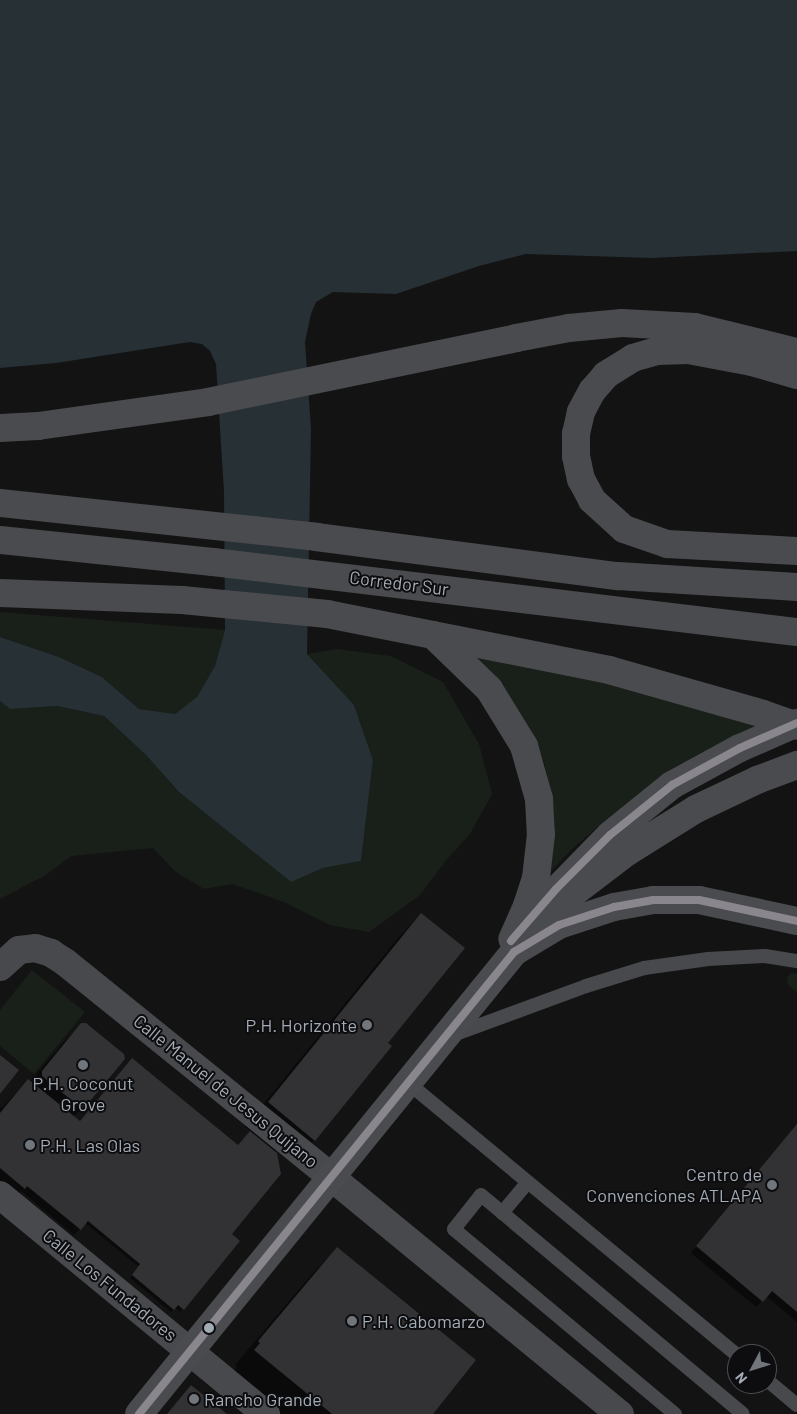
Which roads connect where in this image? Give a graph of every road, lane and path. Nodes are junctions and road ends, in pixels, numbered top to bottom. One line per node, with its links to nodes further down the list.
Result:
1 (713, 343): 2 (highway); 3 (highway); 4 (highway); 7 (highway)
2 (797, 352)
3 (797, 375)
4 (0, 428)
5 (0, 503): 8 (highway, Corredor Sur)
6 (0, 540): 10 (highway, Corredor Sur)
7 (797, 552)
8 (797, 587)
9 (0, 593): 11 (highway)
10 (797, 632)
11 (432, 635): 12 (highway, bridge); 15 (highway)
12 (797, 725): 15 (main road)
13 (797, 765): 15 (highway)
14 (797, 921): 15 (main road)
15 (513, 946): 18 (main road)
16 (797, 961): 18 (lane)
17 (0, 967): 20 (street, Calle Manuel de Jesus Quijano)
18 (443, 1038): 19 (main road)
19 (407, 1082): 20 (main road); 21 (lane)
20 (331, 1176): 25 (main road); 30 (street, Calle Manuel de Jesus Quijano)
21 (528, 1182): 23 (lane); 24 (lane)
22 (0, 1195): 25 (street, Calle Los Fundadores)
23 (502, 1213): 31 (lane); 32 (lane)
24 (727, 1347)
25 (189, 1351): 28 (main road); 29 (street, Calle Los Fundadores)
26 (777, 1388): 27 (lane)
27 (797, 1405)
28 (139, 1414)
29 (266, 1414)
30 (620, 1414)
31 (675, 1414)
32 (743, 1414)

